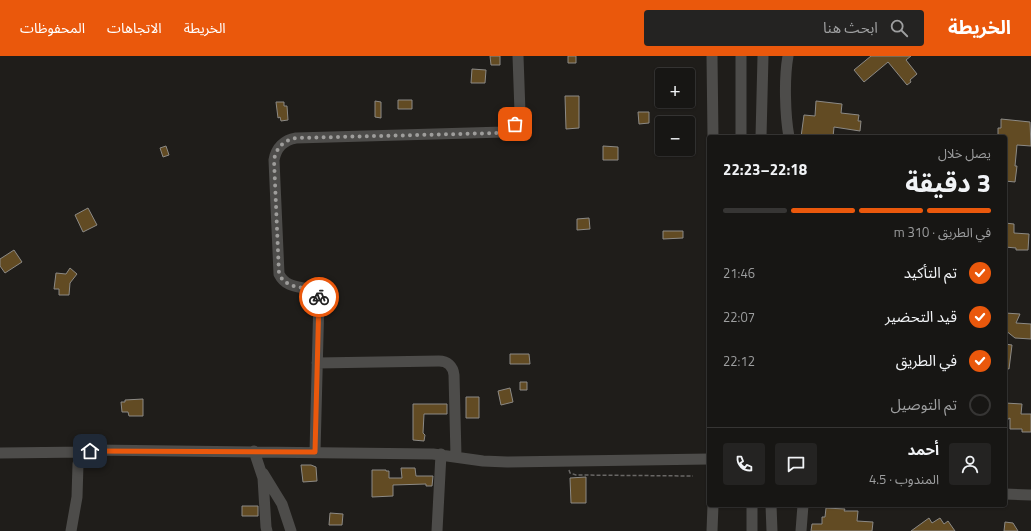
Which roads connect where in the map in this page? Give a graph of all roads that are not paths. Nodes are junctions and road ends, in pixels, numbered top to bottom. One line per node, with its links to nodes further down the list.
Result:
1 (518, 56): 10 (street)
2 (712, 56): 6 (street)
3 (741, 56): 7 (street)
4 (763, 56): 8 (street)
5 (788, 56): 9 (street)
6 (713, 135)
7 (741, 135)
8 (761, 135)
9 (789, 135)
10 (317, 363): 14 (street); 16 (street)
11 (254, 451): 13 (street); 14 (street); 18 (street)
12 (0, 452): 13 (street)
13 (87, 452): 25 (street)
14 (315, 452): 15 (street)
15 (441, 454): 16 (street); 28 (street)
16 (456, 456): 17 (street)
17 (707, 459)
18 (261, 470): 26 (street); 27 (street)
19 (1007, 494): 20 (street)
20 (1031, 495)
21 (713, 507): 29 (street)
22 (752, 507): 30 (street)
23 (771, 507): 31 (street)
24 (803, 507): 32 (street)
25 (71, 531)
26 (267, 531)
27 (291, 531)
28 (437, 531)
29 (712, 531)
30 (752, 531)
31 (772, 531)
32 (801, 531)

